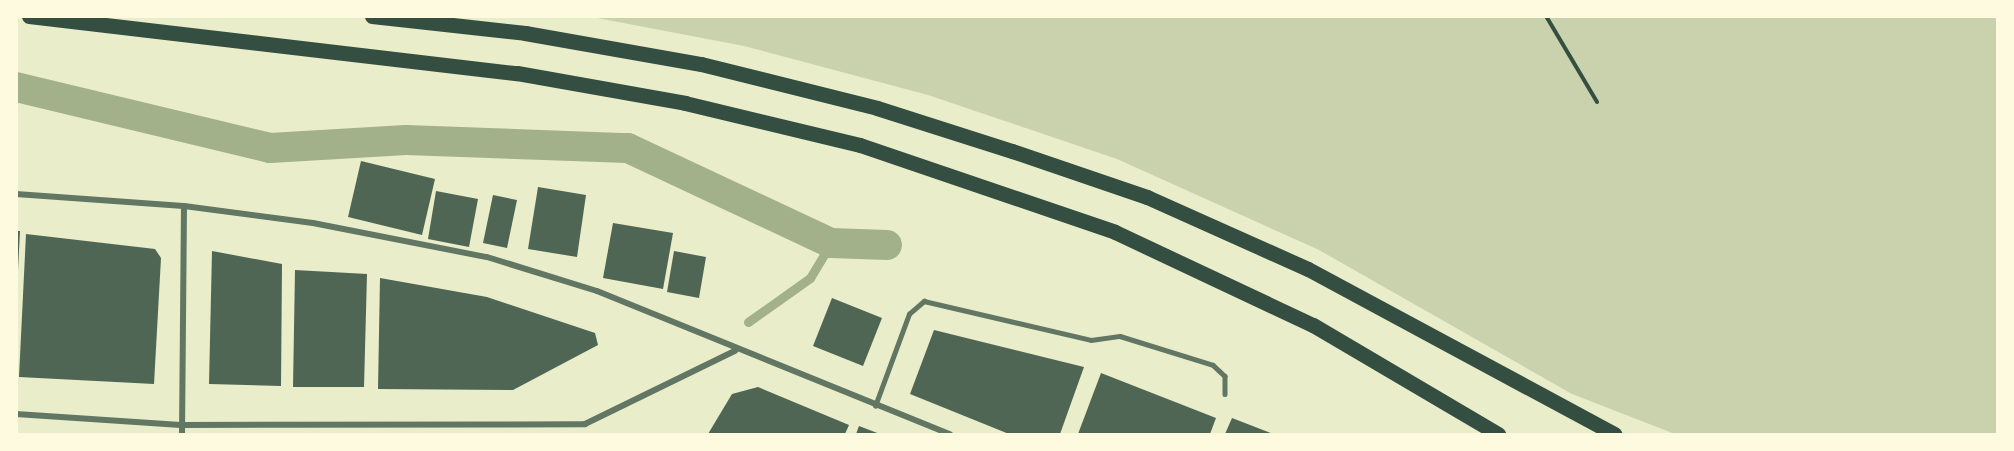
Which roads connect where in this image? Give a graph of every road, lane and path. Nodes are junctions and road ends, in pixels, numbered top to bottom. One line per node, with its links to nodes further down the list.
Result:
1 (29, 16): 14 (main road)
2 (372, 16): 15 (main road)
3 (1546, 16): 4 (path)
4 (1597, 102)
5 (16, 194): 6 (street)
6 (184, 206): 7 (street); 11 (street)
7 (735, 351): 9 (street); 11 (street)
8 (1225, 394): 9 (lane)
9 (875, 406): 13 (street)
10 (16, 414): 11 (street)
11 (181, 425): 12 (street)
12 (182, 435)
13 (950, 435)
14 (1498, 435)
15 (1614, 435)

